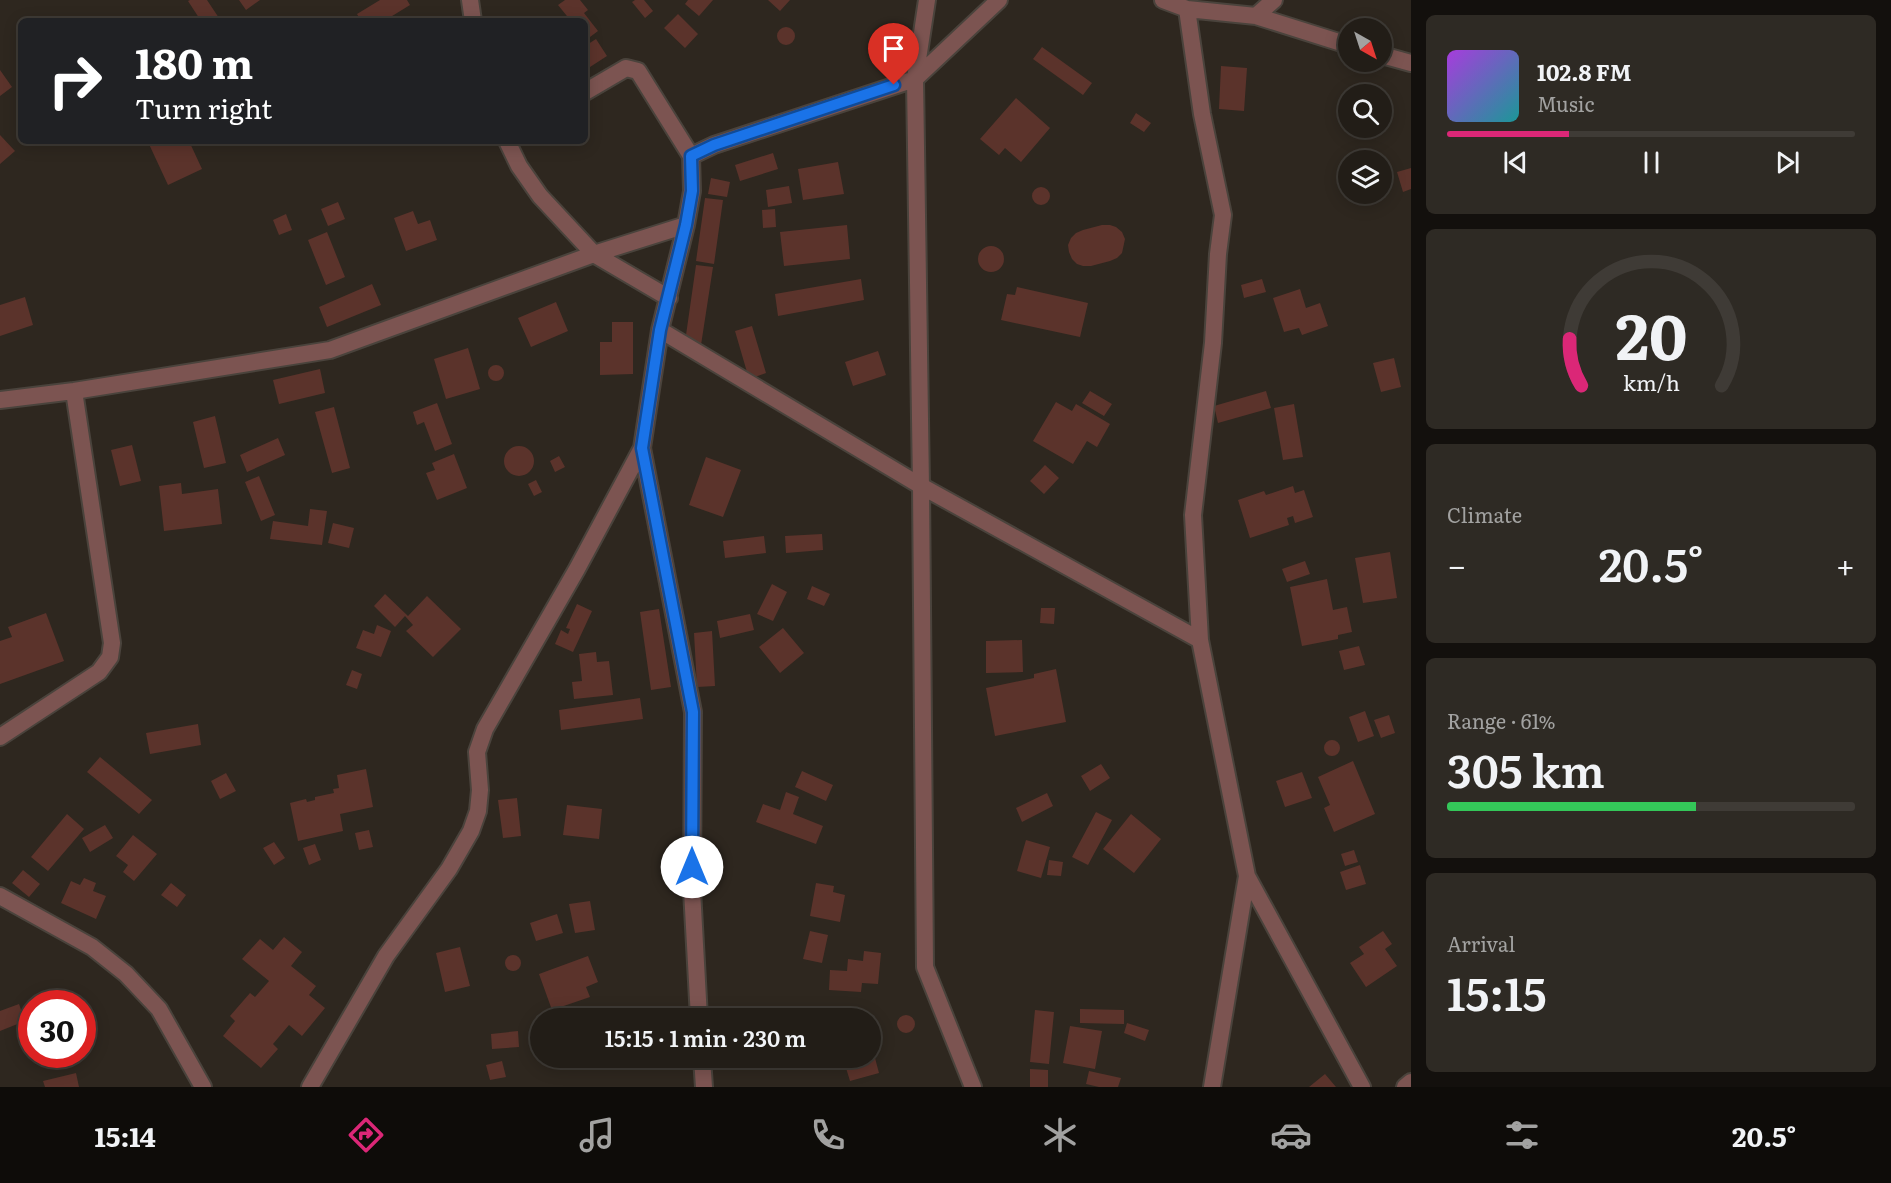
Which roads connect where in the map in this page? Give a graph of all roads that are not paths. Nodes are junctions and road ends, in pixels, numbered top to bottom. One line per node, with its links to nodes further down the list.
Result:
1 (470, 0): 8 (street)
2 (927, 0): 12 (street)
3 (999, 0): 12 (street)
4 (1163, 0): 6 (street)
5 (1274, 0): 7 (street)
6 (1187, 9): 7 (street); 24 (street)
7 (1256, 16): 9 (street)
8 (473, 18)
9 (1338, 42)
10 (1392, 58): 11 (street)
11 (1411, 63)
12 (915, 79): 15 (street); 23 (street)
13 (588, 90): 15 (street)
14 (508, 144): 17 (street)
15 (691, 156): 16 (street)
16 (686, 225): 17 (street); 18 (street)
17 (594, 254): 18 (street); 20 (street)
18 (669, 298): 19 (street)
19 (660, 330): 22 (street); 23 (street)
20 (74, 391): 21 (street); 25 (street)
21 (0, 400)
22 (642, 448): 28 (street); 32 (street)
23 (921, 486): 24 (street); 34 (street)
24 (1200, 640): 26 (street)
25 (0, 737)
26 (1247, 876): 35 (street); 36 (street)
27 (0, 896): 31 (street)
28 (698, 1008)
29 (703, 1068): 33 (street)
30 (1411, 1082): 37 (street)
31 (203, 1087)
32 (310, 1087)
33 (704, 1087)
34 (973, 1087)
35 (1212, 1087)
36 (1362, 1087)
37 (1405, 1087)

